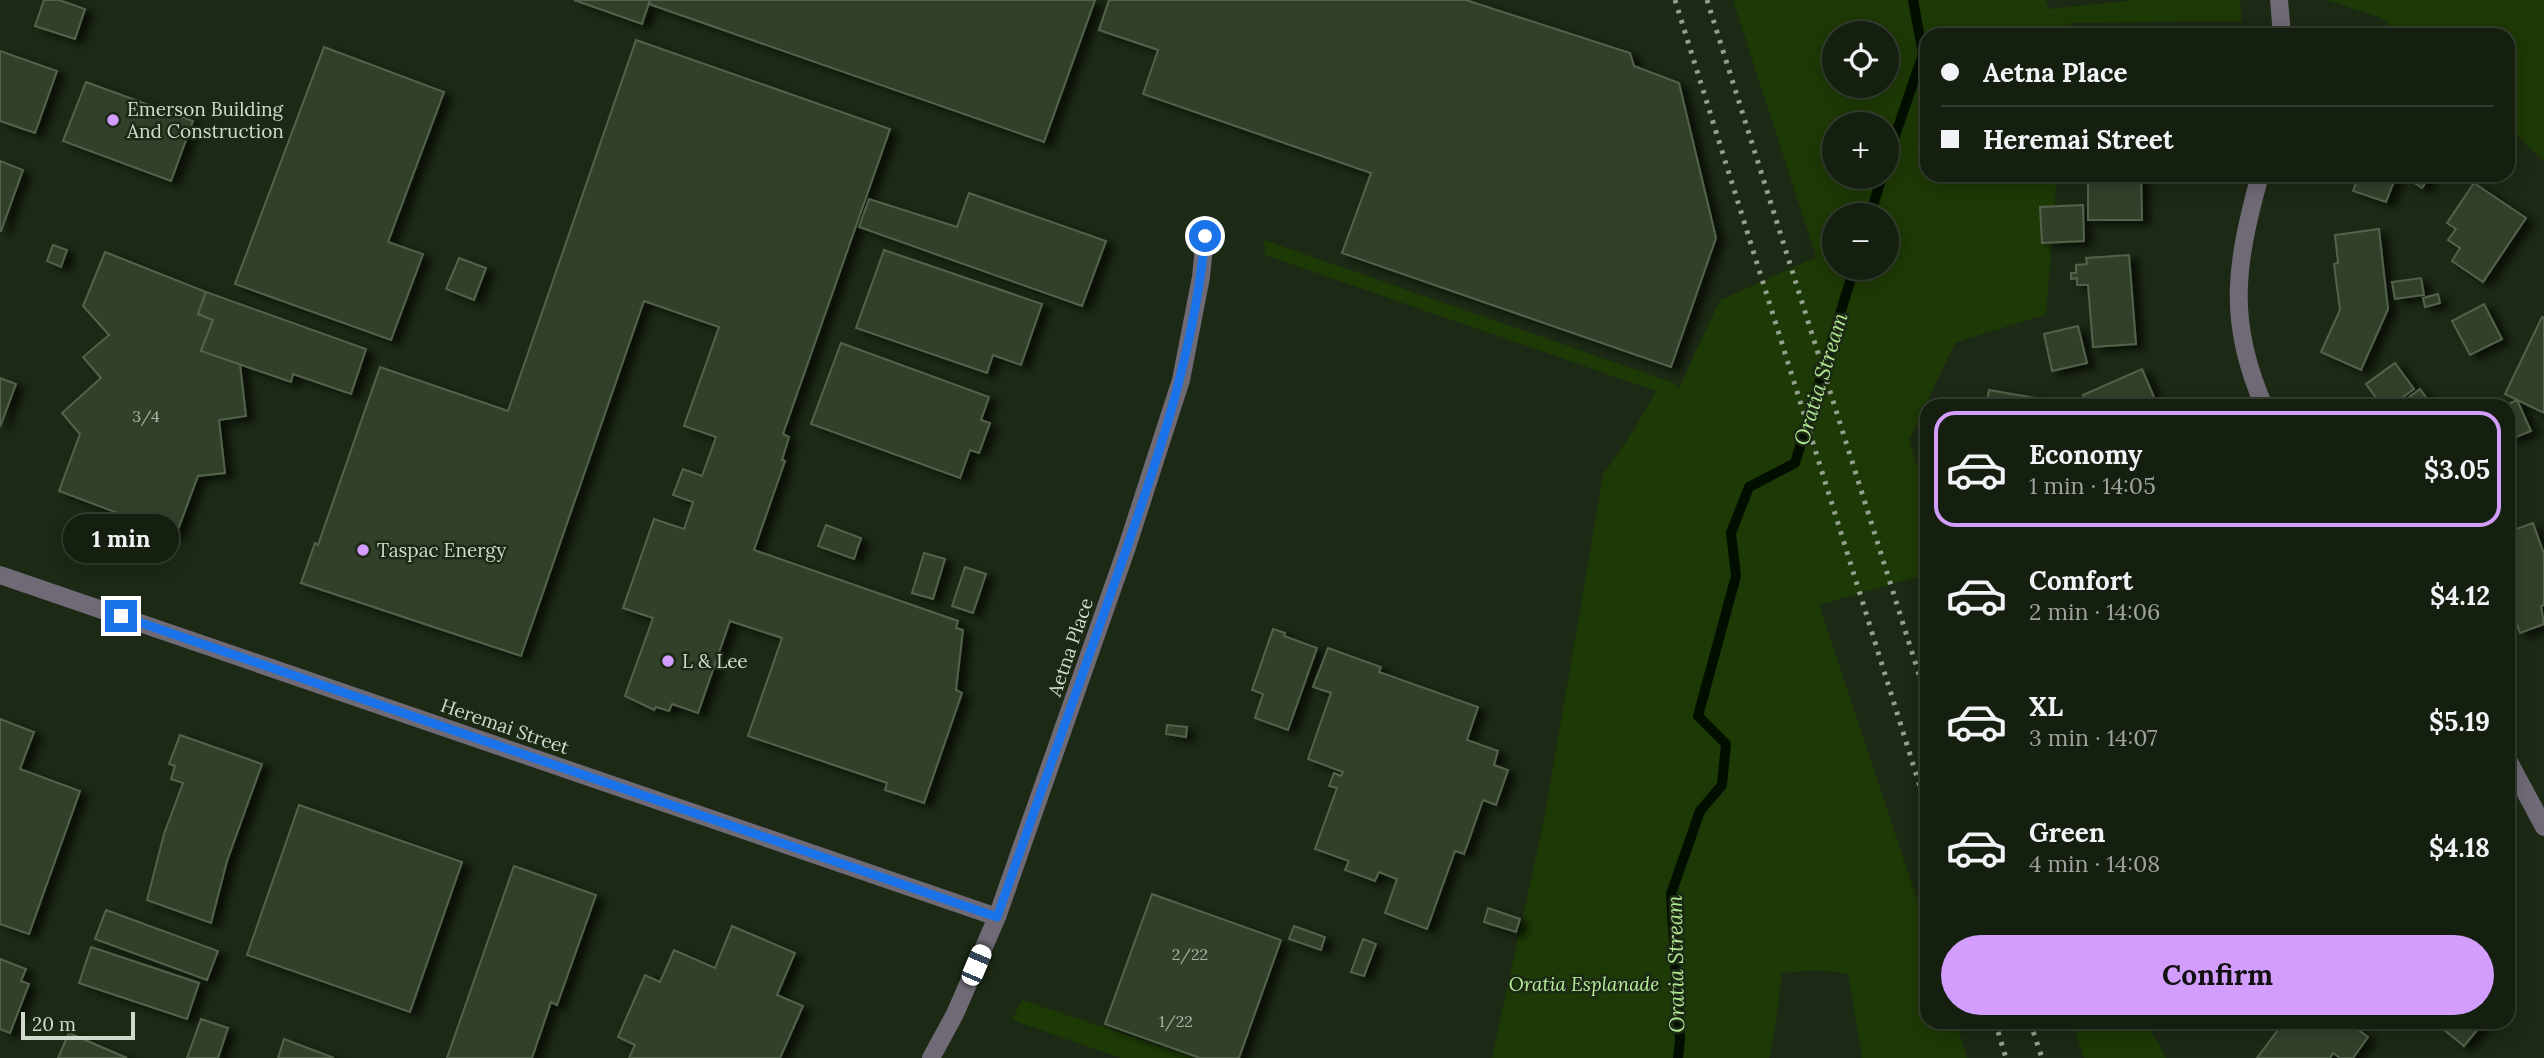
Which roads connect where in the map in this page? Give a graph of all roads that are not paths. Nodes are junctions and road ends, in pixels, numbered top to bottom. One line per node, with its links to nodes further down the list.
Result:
1 (2280, 0): 2 (street)
2 (2282, 28)
3 (2258, 182): 5 (street)
4 (1205, 236): 9 (street, Aetna Place)
5 (2261, 399)
6 (0, 575): 9 (street, Heremai Street)
7 (2515, 773): 8 (street)
8 (2544, 827)
9 (997, 917): 10 (street, Aetna Place)
10 (931, 1058)

